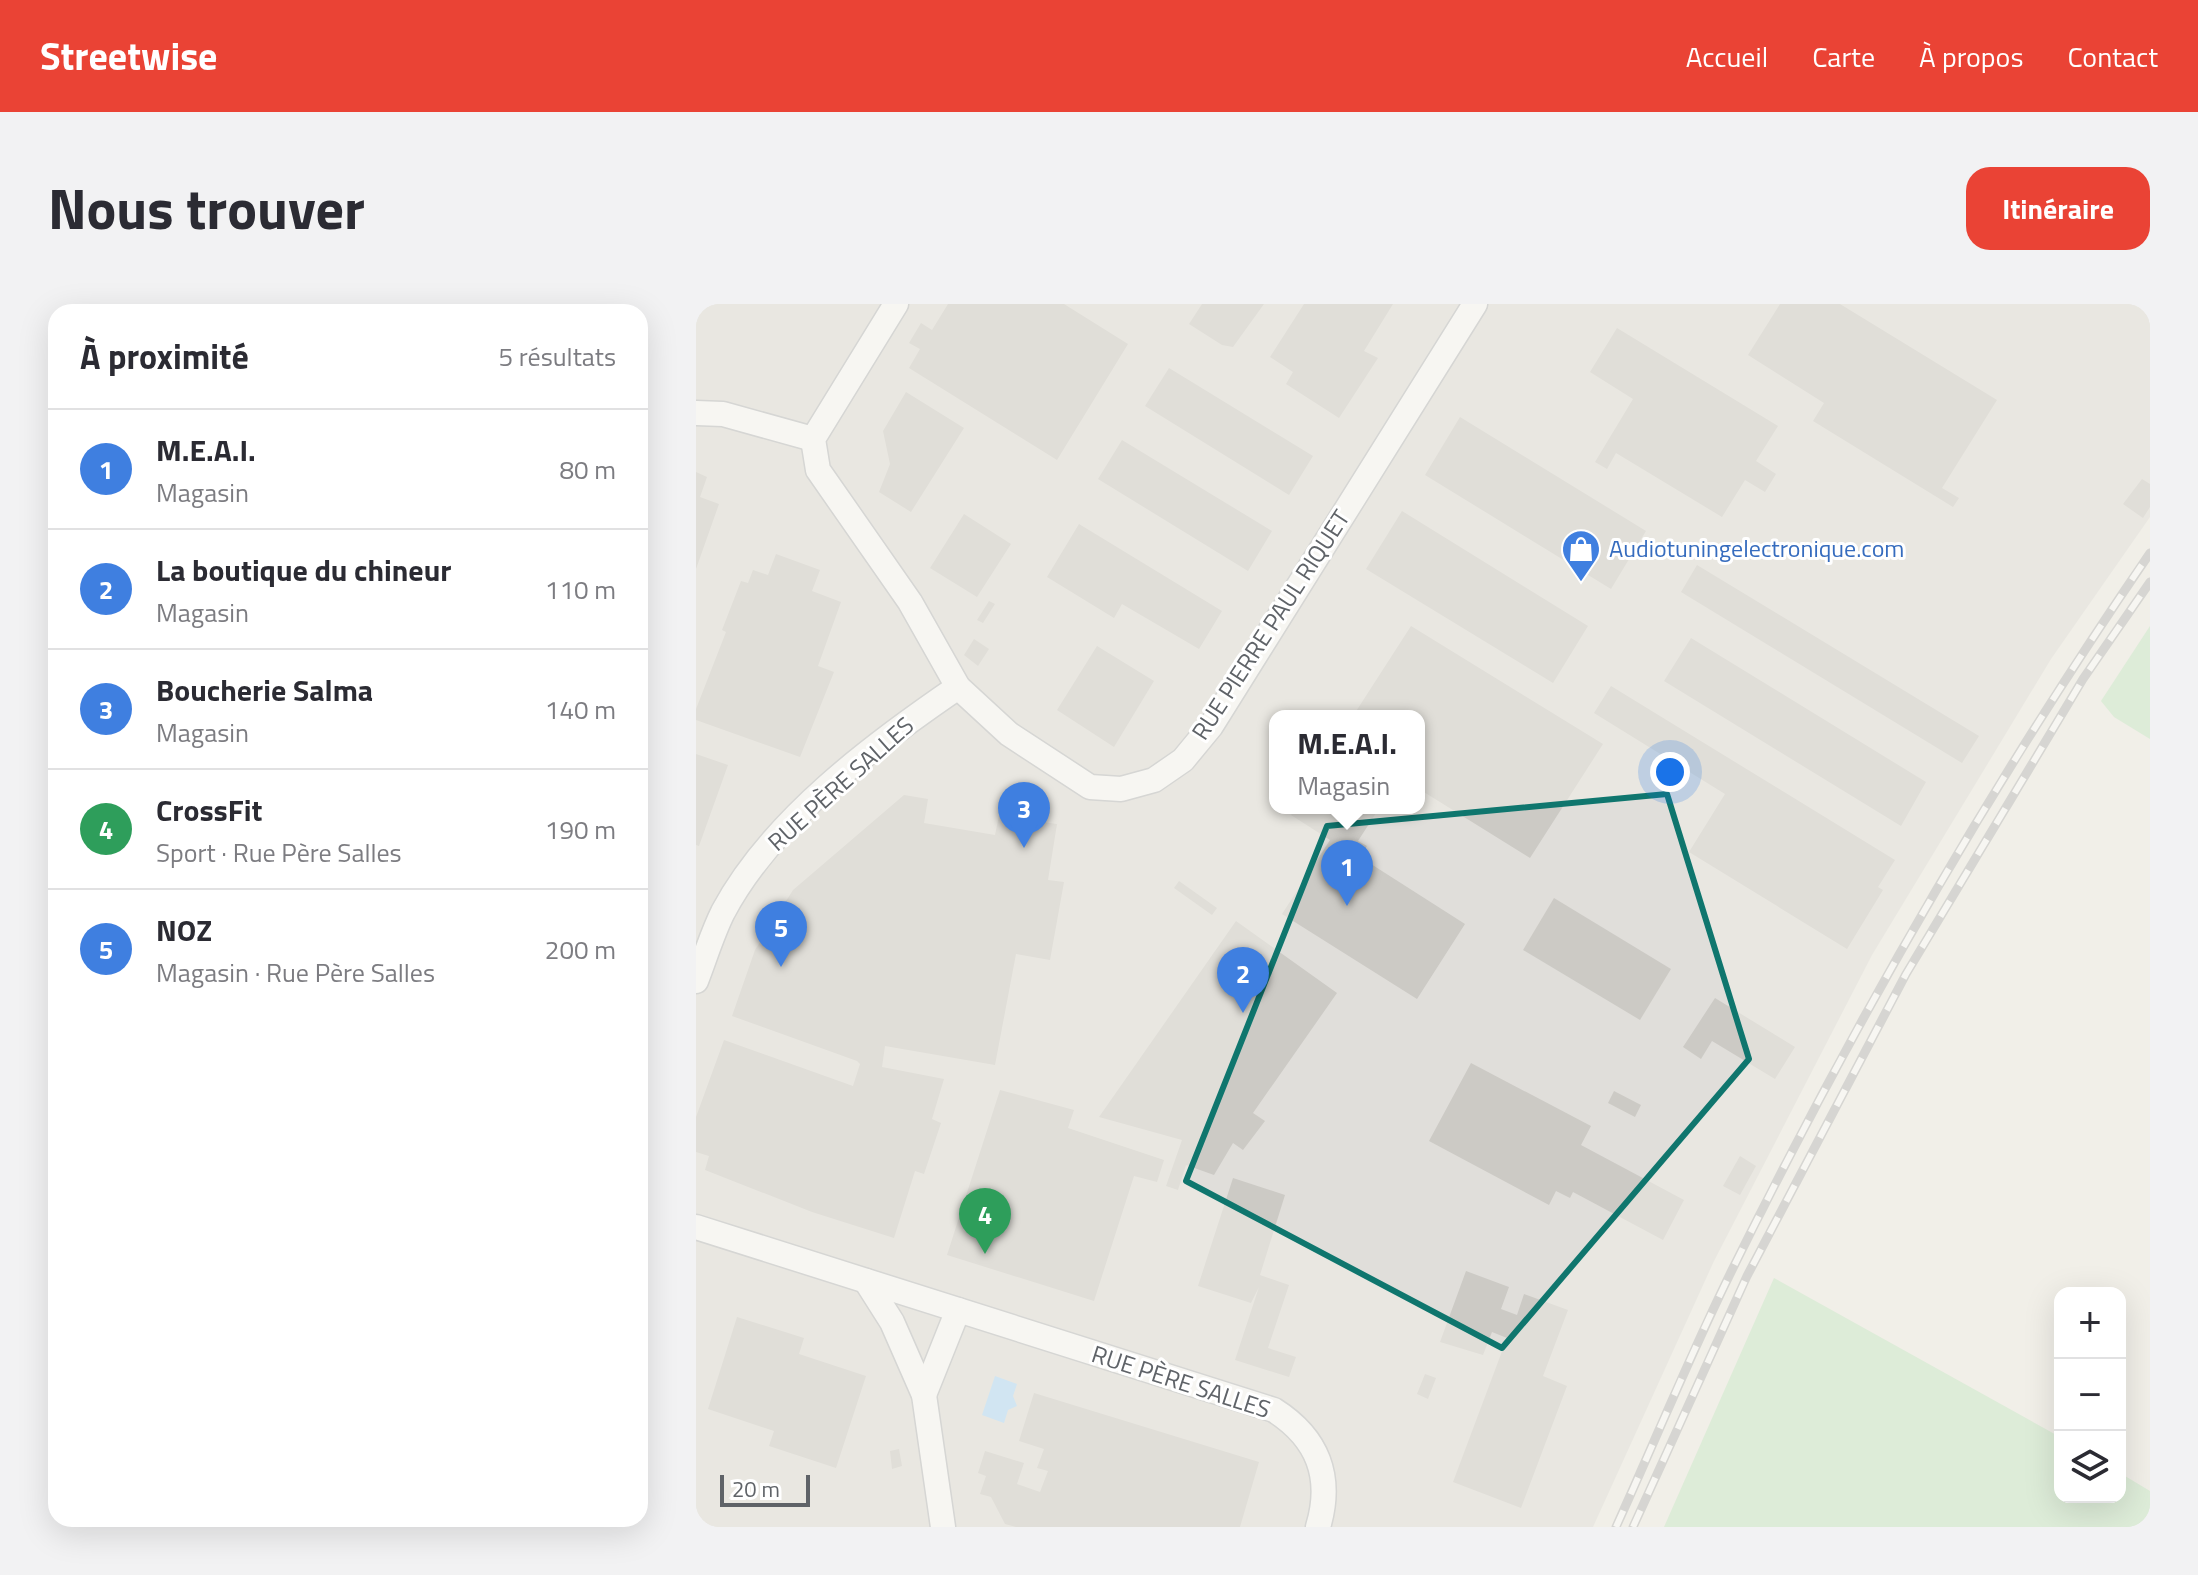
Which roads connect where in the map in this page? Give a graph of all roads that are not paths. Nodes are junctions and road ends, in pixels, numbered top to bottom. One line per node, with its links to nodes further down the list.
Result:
1 (896, 304): 4 (street)
2 (1475, 304): 5 (street, RUE PIERRE PAUL RIQUET)
3 (696, 413): 4 (street)
4 (813, 439): 5 (street, RUE PIERRE PAUL RIQUET)
5 (958, 687): 6 (street, RUE PÈRE SALLES)
6 (696, 981)
7 (696, 1227): 8 (street, RUE PÈRE SALLES)
8 (866, 1281): 9 (street, RUE PÈRE SALLES); 10 (street)
9 (958, 1310): 10 (street); 12 (street, RUE PÈRE SALLES)
10 (924, 1395): 11 (street)
11 (943, 1527)
12 (1318, 1527)

